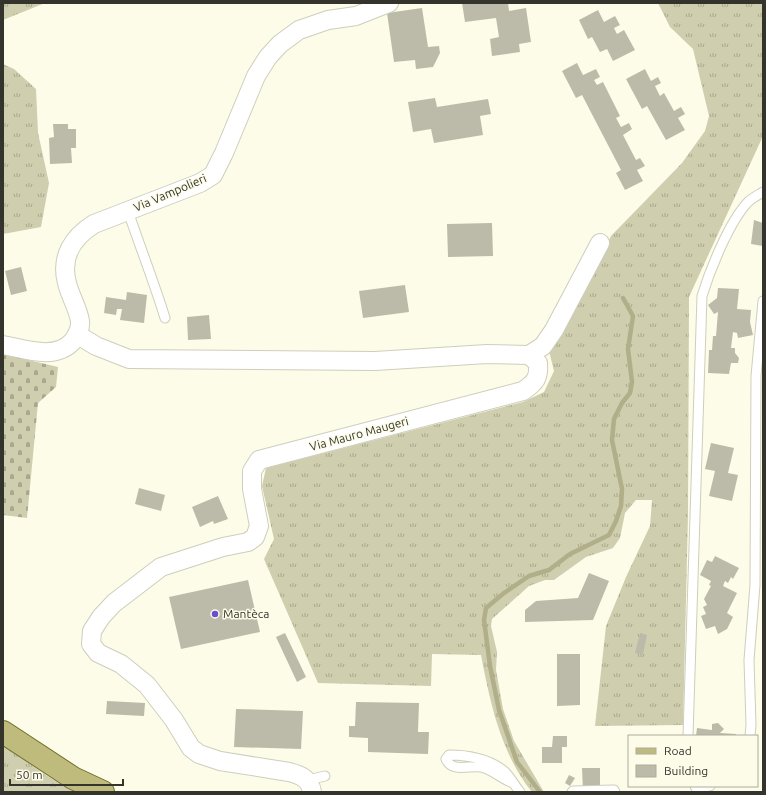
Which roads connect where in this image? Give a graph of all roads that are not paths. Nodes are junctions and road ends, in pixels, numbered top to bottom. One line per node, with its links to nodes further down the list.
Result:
1 (389, 3): 3 (street, Via Vampolieri)
2 (763, 192): 11 (lane)
3 (128, 211): 6 (lane); 7 (street, Via Vampolieri)
4 (600, 243): 9 (street)
5 (763, 301): 12 (lane)
6 (165, 318)
7 (78, 335): 8 (street); 9 (street)
8 (3, 345)
9 (529, 355): 15 (street, Via Mauro Maugeri)
10 (3, 732): 16 (main road)
11 (688, 735)
12 (750, 735)
13 (325, 776): 15 (lane)
14 (513, 783): 14 (lane); 17 (lane)
15 (310, 786)
16 (103, 792)
17 (520, 792)
18 (572, 792): 19 (lane)
19 (615, 792)

